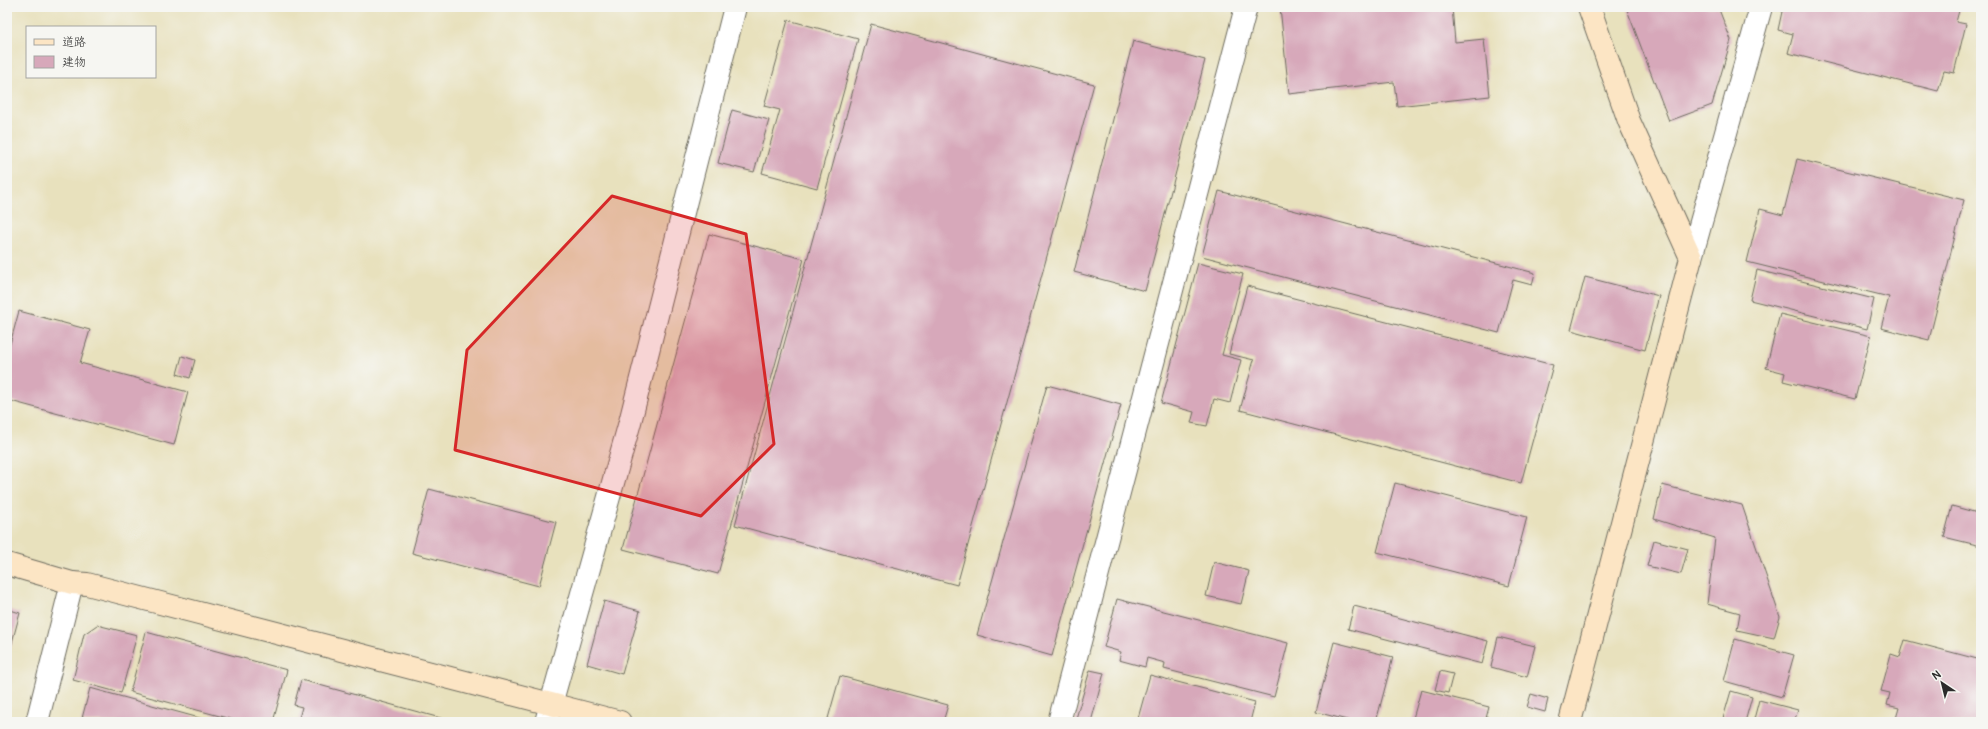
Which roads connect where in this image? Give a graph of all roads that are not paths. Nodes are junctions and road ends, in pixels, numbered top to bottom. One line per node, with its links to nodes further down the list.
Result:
1 (734, 7): 8 (street)
2 (1246, 7): 11 (street)
3 (1589, 7): 5 (street)
4 (1761, 7): 5 (street)
5 (1691, 258): 12 (street)
6 (7, 564): 7 (street)
7 (72, 583): 8 (street); 9 (street)
8 (549, 713): 10 (street)
9 (37, 722)
10 (620, 722)
11 (1059, 722)
12 (1570, 722)

